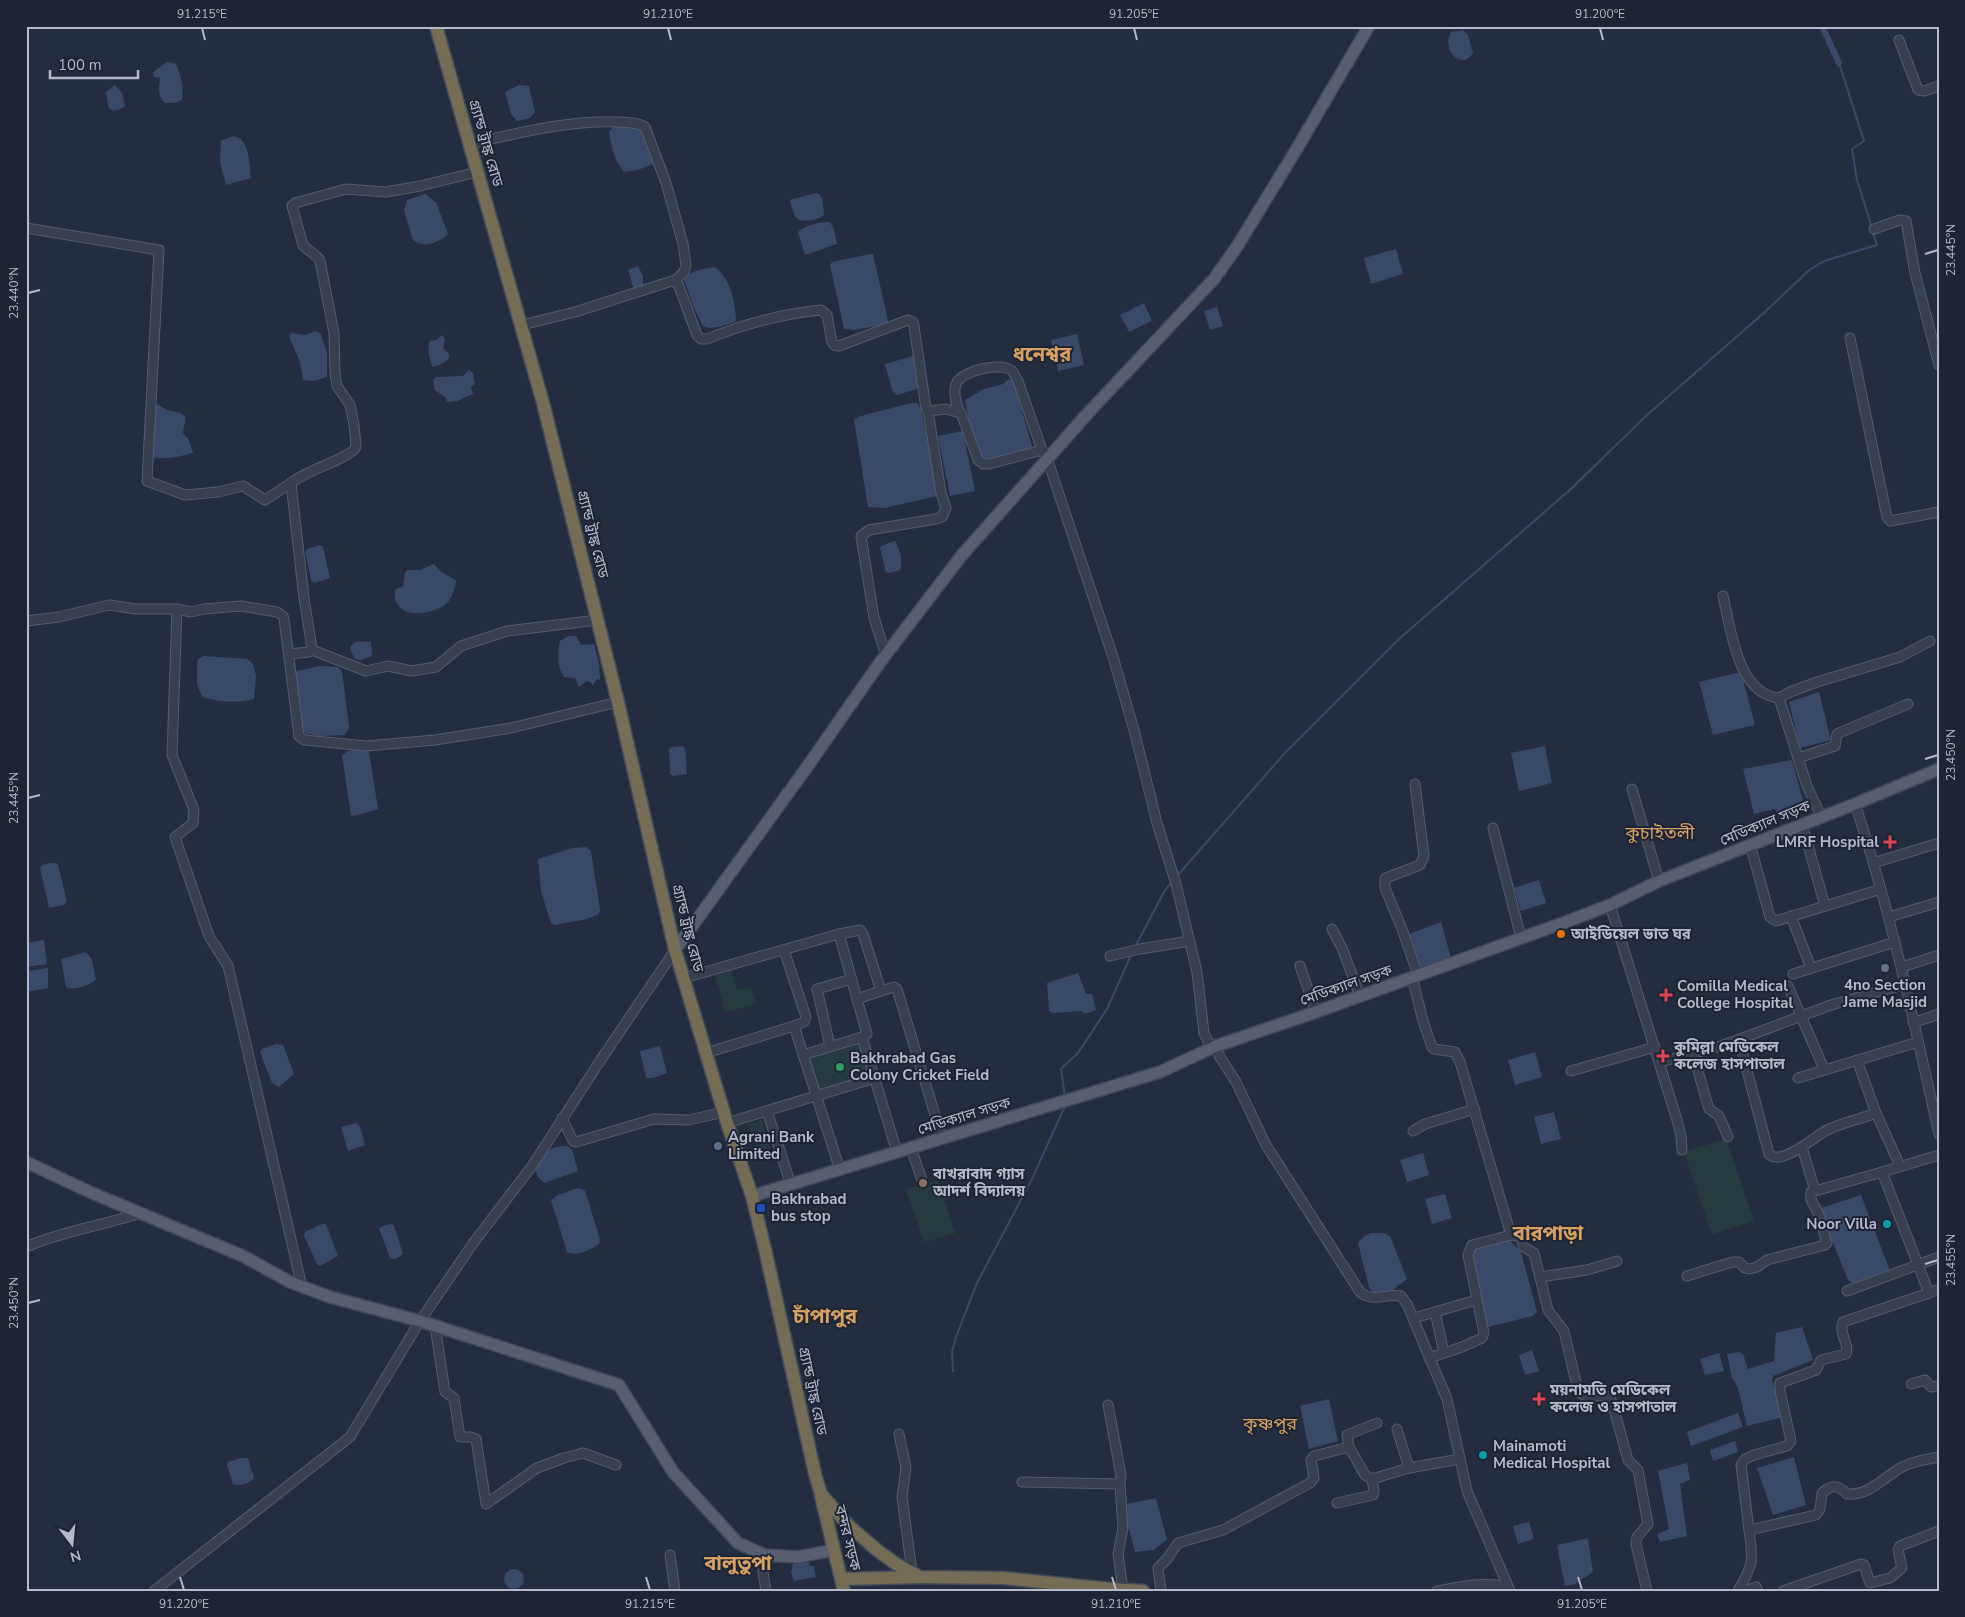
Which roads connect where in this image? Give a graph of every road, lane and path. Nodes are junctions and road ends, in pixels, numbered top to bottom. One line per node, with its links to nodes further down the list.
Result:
1 (436, 26): 5 (highway, গ্র্যান্ড ট্রাঙ্ক রোড)
2 (1369, 26): 15 (main road)
3 (1899, 40): 4 (street)
4 (1939, 86)
5 (469, 144): 6 (highway, গ্র্যান্ড ট্রাঙ্ক রোড); 9 (street)
6 (477, 172): 10 (highway, গ্র্যান্ড ট্রাঙ্ক রোড); 16 (street)
7 (26, 228): 16 (street)
8 (1874, 229): 12 (street)
9 (675, 281): 10 (street); 13 (street)
10 (522, 325): 20 (highway, গ্র্যান্ড ট্রাঙ্ক রোড)
11 (1850, 338): 17 (street)
12 (1939, 365)
13 (928, 411): 14 (street); 25 (street)
14 (959, 411): 15 (street); 15 (street)
15 (1044, 454): 25 (main road); 50 (street)
16 (291, 483): 23 (street)
17 (1939, 512)
18 (1723, 596): 26 (street)
19 (177, 609): 21 (street); 24 (street); 120 (street)
20 (598, 620): 23 (street); 27 (highway, গ্র্যান্ড ট্রাঙ্ক রোড)
21 (26, 621)
22 (1930, 641): 26 (street)
23 (312, 650): 24 (street)
24 (288, 654): 27 (street)
25 (886, 655): 52 (main road)
26 (1779, 698): 29 (street)
27 (618, 702): 52 (highway, গ্র্যান্ড ট্রাঙ্ক রোড)
28 (1908, 704): 29 (street)
29 (1798, 758): 34 (street)
30 (1939, 769): 33 (main road, মেডিক্যাল সড়ক)
31 (1415, 784): 60 (street)
32 (1632, 789): 40 (street)
33 (1855, 804): 34 (main road, মেডিক্যাল সড়ক); 39 (street)
34 (1821, 816): 35 (main road, মেডিক্যাল সড়ক)
35 (1802, 824): 38 (main road, মেডিক্যাল সড়ক); 44 (street)
36 (1493, 828): 49 (street)
37 (1939, 843): 39 (street)
38 (1750, 844): 40 (main road, মেডিক্যাল সড়ক); 45 (street)
39 (1873, 864): 41 (street)
40 (1659, 881): 43 (main road, মেডিক্যাল সড়ক)
41 (1880, 889): 44 (street); 46 (street)
42 (1939, 902): 46 (street)
43 (1610, 905): 49 (main road, মেডিক্যাল সড়ক); 78 (street)
44 (1825, 906): 45 (street)
45 (1791, 916): 58 (street)
46 (1889, 917): 51 (street)
47 (1332, 929): 66 (street)
48 (839, 934): 53 (street); 62 (street); 65 (street)
49 (1521, 938): 60 (main road, মেডিক্যাল সড়ক)
50 (1190, 941): 55 (street); 77 (street)
51 (1895, 942): 57 (street); 58 (street)
52 (675, 950): 61 (highway, গ্র্যান্ড ট্রাঙ্ক রোড); 93 (street)
53 (784, 950): 61 (street); 72 (street)
54 (1939, 955): 57 (street)
55 (1110, 956)
56 (1300, 966): 68 (street)
57 (1902, 967): 63 (street)
58 (1811, 968): 59 (street)
59 (1793, 974)
60 (1415, 976): 66 (main road, মেডিক্যাল সড়ক); 90 (street)
61 (684, 978): 79 (highway, গ্র্যান্ড ট্রাঙ্ক রোড)
62 (852, 979): 67 (street); 76 (street)
63 (1906, 984): 70 (street); 71 (street)
64 (1788, 986): 70 (street)
65 (881, 991): 67 (street); 98 (street)
66 (1360, 996): 68 (main road, মেডিক্যাল সড়ক)
67 (858, 999): 73 (street)
68 (1316, 1012): 77 (main road, মেডিক্যাল সড়ক)
69 (1939, 1014): 71 (street)
70 (1800, 1017): 74 (street); 84 (street)
71 (1913, 1023): 75 (street)
72 (794, 1026): 79 (street); 81 (street)
73 (862, 1037): 76 (street); 86 (street)
74 (1739, 1040): 80 (street); 99 (street)
75 (1918, 1042): 82 (street); 89 (street)
76 (830, 1046): 81 (street)
77 (1214, 1047): 98 (main road, মেডিক্যাল সড়ক); 126 (street)
78 (1655, 1047): 83 (street); 85 (street)
79 (706, 1053): 94 (highway, গ্র্যান্ড ট্রাঙ্ক রোড)
80 (1692, 1054): 83 (street); 97 (street)
81 (803, 1055): 88 (street)
82 (1857, 1060): 84 (street); 92 (street)
83 (1660, 1062): 101 (street)
84 (1824, 1069): 87 (street)
85 (1571, 1071)
86 (875, 1078): 88 (street); 102 (street)
87 (1798, 1078)
88 (816, 1096): 91 (street); 106 (street)
89 (1935, 1104): 96 (street)
90 (1475, 1110): 95 (street); 113 (street)
91 (767, 1111): 94 (street); 109 (street)
92 (1876, 1114): 99 (street); 105 (street)
93 (562, 1118): 94 (street); 127 (street)
94 (726, 1118): 111 (highway, গ্র্যান্ড ট্রাঙ্ক রোড)
95 (1413, 1132)
96 (1939, 1134)
97 (1728, 1137)
98 (942, 1138): 100 (main road, মেডিক্যাল সড়ক)
99 (1802, 1147): 110 (street)
100 (911, 1148): 102 (main road, মেডিক্যাল সড়ক); 108 (street)
101 (1682, 1150)
102 (896, 1152): 106 (main road, মেডিক্যাল সড়ক)
103 (1939, 1155): 105 (street)
104 (26, 1162): 112 (main road)
105 (1900, 1166): 107 (street)
106 (840, 1170): 109 (main road, মেডিক্যাল সড়ক)
107 (1882, 1172): 110 (street); 117 (street)
108 (922, 1180)
109 (791, 1185): 111 (main road, মেডিক্যাল সড়ক)
110 (1815, 1191): 118 (street)
111 (752, 1196): 145 (highway, গ্র্যান্ড ট্রাঙ্ক রোড)
112 (140, 1213): 114 (street); 120 (main road)
113 (1511, 1234): 119 (street); 124 (street)
114 (26, 1247)
115 (1939, 1257): 117 (street)
116 (1616, 1261): 119 (street)
117 (1918, 1264): 122 (street); 123 (street)
118 (1687, 1276)
119 (1540, 1278): 162 (street)
120 (302, 1287): 127 (main road)
121 (1939, 1289): 123 (street)
122 (1847, 1291)
123 (1929, 1293): 147 (street)
124 (1476, 1300): 125 (street); 129 (street)
125 (1435, 1312): 126 (street); 129 (street)
126 (1414, 1318): 130 (street)
127 (420, 1321): 128 (main road); 156 (street)
128 (435, 1326): 140 (street); 150 (main road)
129 (1444, 1353): 130 (street)
130 (1429, 1358): 139 (street)
131 (1911, 1384): 132 (street)
132 (1939, 1386)
133 (1108, 1405): 144 (street)
134 (1378, 1423): 137 (street)
135 (1397, 1429): 141 (street)
136 (899, 1434): 152 (street)
137 (1349, 1447): 142 (street); 160 (street)
138 (1939, 1457): 147 (street)
139 (1460, 1459): 141 (street); 154 (street)
140 (616, 1465)
141 (1409, 1468): 142 (street)
142 (1372, 1479): 146 (street)
143 (1022, 1482): 144 (street)
144 (1120, 1484): 155 (street)
145 (821, 1494): 149 (highway, বন্দর সড়ক); 152 (highway, গ্র্যান্ড ট্রাঙ্ক রোড)
146 (1337, 1503)
147 (1749, 1530): 163 (street)
148 (1939, 1531): 166 (street)
149 (834, 1550): 150 (main road); 153 (highway, বন্দর সড়ক)
150 (760, 1553): 158 (street)
151 (670, 1555): 157 (street)
152 (916, 1574): 153 (highway); 155 (highway, গ্র্যান্ড ট্রাঙ্ক রোড)
153 (843, 1585)
154 (1509, 1589): 161 (street)
155 (1123, 1590): 159 (highway, গ্র্যান্ড ট্রাঙ্ক রোড)
156 (154, 1591)
157 (676, 1591)
158 (766, 1591)
159 (1142, 1591)
160 (1160, 1591)
161 (1437, 1591)
162 (1648, 1591)
163 (1738, 1591)
164 (1745, 1591): 165 (street)
165 (1758, 1591)
166 (1783, 1591)

